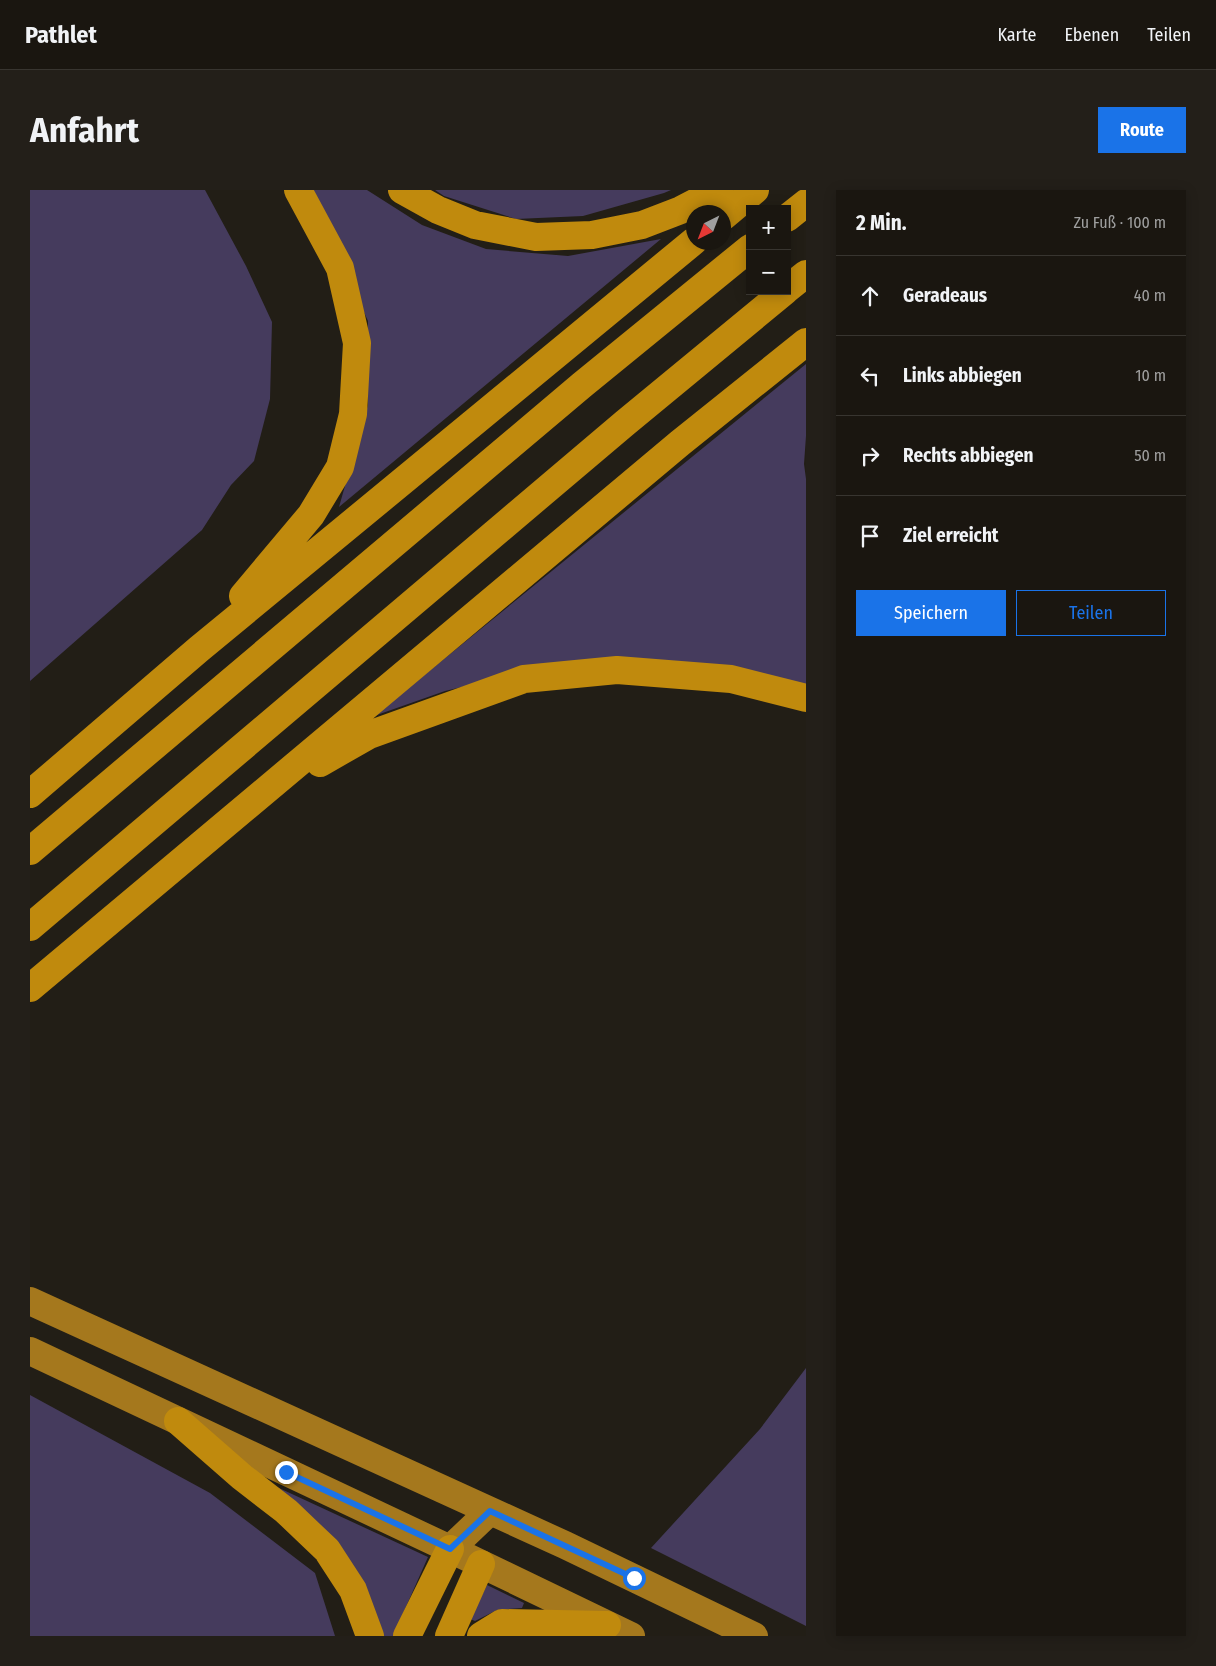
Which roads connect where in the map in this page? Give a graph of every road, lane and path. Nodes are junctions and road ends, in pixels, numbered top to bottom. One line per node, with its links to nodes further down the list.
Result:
1 (298, 190): 14 (highway)
2 (402, 190): 3 (highway)
3 (719, 190)
4 (755, 190): 6 (highway)
5 (806, 203): 7 (highway)
6 (731, 210)
7 (791, 215)
8 (686, 248): 14 (highway)
9 (748, 250): 18 (highway)
10 (806, 274): 11 (highway)
11 (791, 286)
12 (780, 295): 19 (highway)
13 (806, 342): 17 (highway)
14 (199, 649): 16 (highway)
15 (806, 698): 17 (highway)
16 (30, 794)
17 (246, 808): 20 (highway)
18 (30, 851)
19 (30, 927)
20 (30, 988)
21 (30, 1300): 24 (main road)
22 (30, 1351): 23 (main road)
23 (178, 1421): 25 (main road); 28 (highway)
24 (490, 1511): 25 (main road); 26 (main road); 33 (main road)
25 (450, 1549): 26 (main road); 29 (highway)
26 (481, 1564): 27 (main road); 30 (highway)
27 (607, 1625): 31 (highway); 32 (main road)
28 (370, 1636)
29 (407, 1636)
30 (449, 1636)
31 (481, 1636)
32 (631, 1636)
33 (754, 1636)

